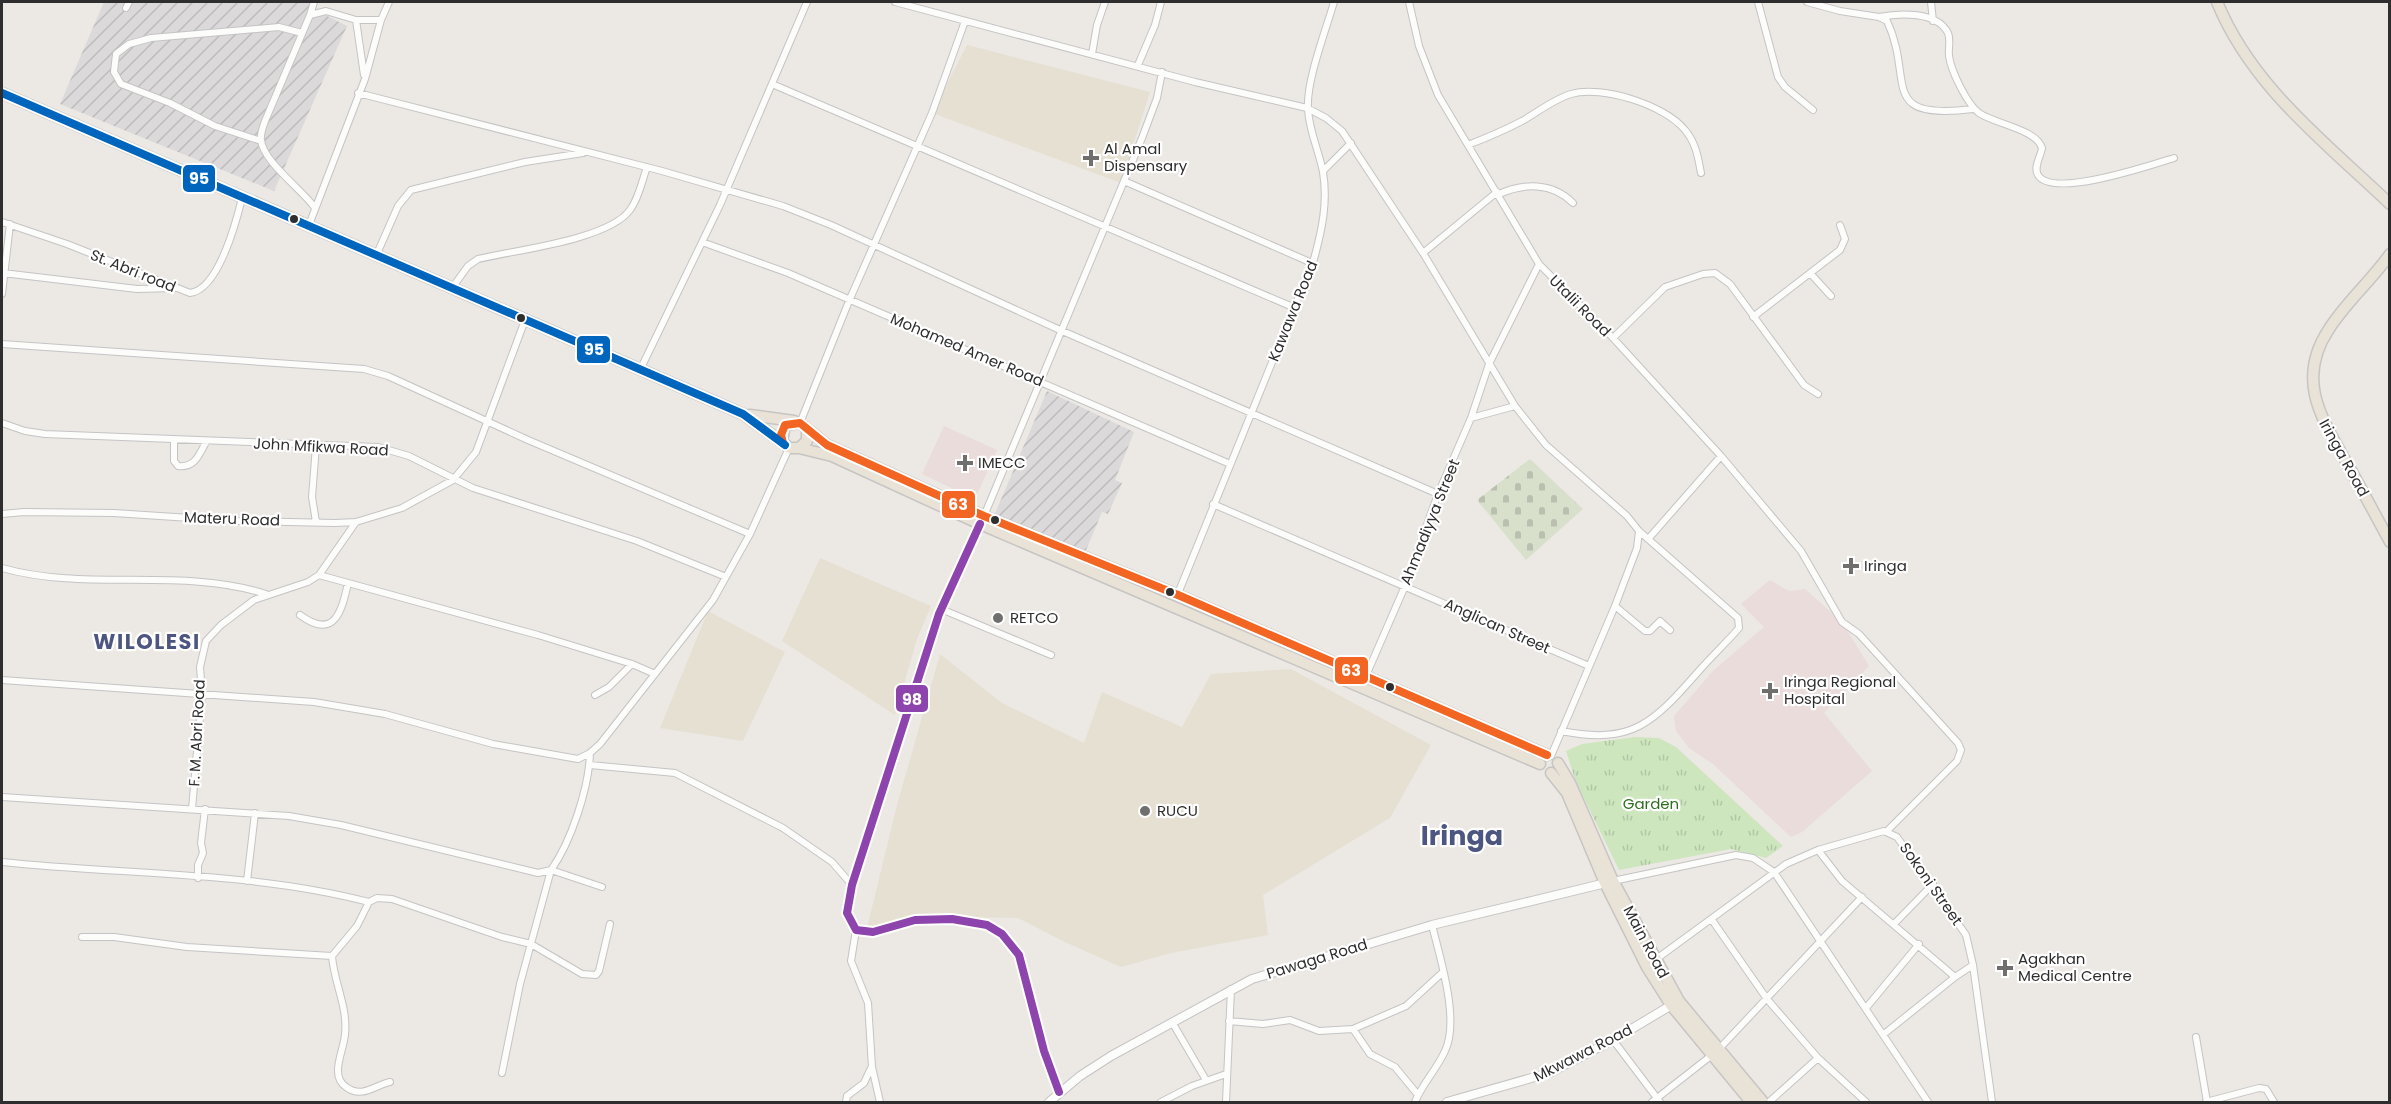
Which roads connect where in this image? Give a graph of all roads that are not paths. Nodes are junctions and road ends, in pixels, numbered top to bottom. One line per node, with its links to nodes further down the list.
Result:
1 (311, 2): 13 (street)
2 (389, 2): 16 (street)
3 (807, 2): 24 (street)
4 (895, 2): 17 (street)
5 (1105, 2): 20 (street)
6 (1161, 2): 21 (street)
7 (1334, 2): 27 (street, Kawawa Road)
8 (1409, 2): 32 (street, Utalii Road)
9 (1758, 2): 29 (street)
10 (1807, 2): 14 (street)
11 (1931, 2): 18 (street)
12 (2217, 2): 44 (highway)
13 (310, 15): 15 (street); 19 (street)
14 (1879, 17): 18 (street); 28 (street)
15 (356, 20): 16 (street); 23 (street)
16 (381, 20): 23 (street)
17 (965, 21): 20 (street); 33 (street)
18 (1933, 21): 28 (street)
19 (302, 33): 30 (street); 30 (street)
20 (1092, 54): 21 (street)
21 (1138, 64): 22 (street)
22 (1162, 72): 27 (street); 39 (street)
23 (365, 79): 26 (street)
24 (772, 84): 33 (street); 40 (street)
25 (2, 93): 42 (highway)
26 (358, 93): 34 (street); 45 (street)
27 (1307, 108): 31 (street); 37 (street, Kawawa Road)
28 (1974, 109): 35 (street)
29 (1813, 110)
30 (261, 141): 45 (street)
31 (1351, 143): 37 (street); 53 (street)
32 (1468, 146): 38 (street); 41 (street, Utalii Road)
33 (916, 147): 50 (street); 52 (street)
34 (587, 152): 36 (street); 55 (street)
35 (2174, 159)
36 (647, 167): 40 (street); 63 (street)
37 (1323, 171): 56 (street, Kawawa Road)
38 (1701, 173)
39 (1124, 181): 50 (street); 56 (street)
40 (726, 191): 51 (street); 52 (street)
41 (1498, 193): 43 (street); 53 (street); 57 (street, Utalii Road)
42 (242, 198): 48 (highway); 62 (street, St. Abri road)
43 (1573, 202)
44 (2389, 204)
45 (315, 208): 48 (street)
46 (2, 222): 47 (street, St. Abri road)
47 (10, 224): 59 (street); 62 (street, St. Abri road)
48 (309, 225): 55 (highway)
49 (1840, 225): 60 (street)
50 (1104, 226): 67 (street); 70 (street)
51 (702, 242): 66 (street, Mohamed Amer Road); 74 (street)
52 (874, 245): 66 (street); 70 (street)
53 (1423, 253): 73 (street)
54 (2390, 254): 61 (highway)
55 (376, 256): 63 (highway)
56 (1312, 263): 67 (street, Kawawa Road)
57 (1539, 264): 71 (street, Utalii Road); 73 (street, Ahmadiyya Street)
58 (2390, 264): 61 (highway)
59 (3, 273): 62 (street); 64 (street)
60 (1810, 273): 65 (street); 68 (street)
61 (2376, 274): 100 (highway, Iringa Road)
62 (176, 288)
63 (452, 288): 69 (highway)
64 (2, 294)
65 (1832, 296)
66 (849, 301): 75 (street, Mohamed Amer Road); 83 (street)
67 (1295, 308): 78 (street, Kawawa Road)
68 (1753, 317): 71 (street); 76 (street)
69 (525, 320): 74 (highway); 81 (street)
70 (1060, 330): 75 (street); 78 (street)
71 (1613, 338): 88 (street, Utalii Road)
72 (2, 344): 81 (street)
73 (1489, 364): 77 (street); 80 (street, Ahmadiyya Street)
74 (641, 368): 79 (highway)
75 (1038, 380): 89 (street, Mohamed Amer Road); 94 (street)
76 (1818, 394)
77 (1515, 406): 80 (street); 97 (street)
78 (1251, 412): 89 (street, Kawawa Road); 91 (street)
79 (743, 414): 83 (highway); 87 (highway)
80 (1471, 418): 91 (street, Ahmadiyya Street)
81 (488, 421): 90 (street); 98 (street)
82 (2, 423): 84 (street, John Mfikwa Road)
83 (801, 425): 87 (highway); 87 (highway); 94 (highway)
84 (174, 441): 85 (street, John Mfikwa Road); 85 (street)
85 (207, 442): 86 (street, John Mfikwa Road)
86 (316, 446): 90 (street, John Mfikwa Road); 95 (street)
87 (791, 447): 94 (highway); 98 (street)
88 (1721, 456): 99 (street); 129 (street, Utalii Road)
89 (1230, 464): 92 (street, Kawawa Road)
90 (453, 480): 96 (street, Materu Road); 103 (street, John Mfikwa Road)
91 (1438, 494): 105 (street, Ahmadiyya Street)
92 (1213, 504): 105 (street, Anglican Street); 107 (street, Kawawa Road)
93 (2, 514): 95 (street, Materu Road)
94 (982, 520): 107 (highway); 109 (highway); 110 (street)
95 (316, 522): 96 (street, Materu Road)
96 (356, 522): 102 (street)
97 (1640, 531): 99 (street); 108 (street)
98 (750, 534): 103 (street)
99 (1649, 538): 121 (street)
100 (2390, 542)
101 (2, 568): 106 (street)
102 (320, 575): 104 (street); 106 (street, F. M. Abri Road)
103 (726, 578): 116 (street)
104 (348, 583): 111 (street); 114 (street)
105 (1405, 586): 115 (street, Anglican Street); 117 (street, Ahmadiyya Street)
106 (267, 594): 119 (street, F. M. Abri Road)
107 (1178, 595): 109 (street, Kawawa Road); 117 (highway)
108 (1615, 606): 112 (street); 115 (street)
109 (1172, 608): 123 (highway)
110 (941, 609): 113 (street); 138 (street)
111 (300, 615)
112 (1670, 630)
113 (1051, 656)
114 (632, 664): 116 (street); 120 (street)
115 (1589, 666): 121 (street)
116 (655, 674): 122 (street)
117 (1365, 678): 123 (highway)
118 (2, 680): 119 (street)
119 (202, 694): 122 (street); 126 (street, F. M. Abri Road)
120 (595, 695)
121 (1561, 731): 123 (street)
122 (590, 753): 124 (street)
123 (1549, 760): 136 (highway, Main Road); 136 (highway)
124 (590, 765): 132 (street); 138 (street)
125 (2, 796): 126 (street)
126 (192, 809): 127 (street)
127 (205, 809): 128 (street); 134 (street)
128 (255, 813): 132 (street); 135 (street)
129 (1886, 832): 130 (street, Sokoni Street); 137 (street, Sokoni Street)
130 (1818, 850): 133 (street, Sokoni Street); 140 (street)
131 (2, 862): 134 (street)
132 (551, 870): 139 (street); 149 (street)
133 (1774, 872): 136 (street); 142 (street, Sokoni Street); 148 (street)
134 (198, 878): 135 (street)
135 (247, 881): 141 (street)
136 (1609, 882): 145 (main road, Pawaga Road); 152 (highway, Main Road); 158 (highway)
137 (1933, 884): 143 (street); 153 (street, Sokoni Street)
138 (852, 885): 146 (street)
139 (602, 887)
140 (1862, 897): 143 (street); 148 (street)
141 (369, 902): 149 (street); 151 (street)
142 (1712, 920): 152 (street, Sokoni Street); 157 (street)
143 (1894, 923): 150 (street)
144 (610, 924): 149 (street)
145 (1432, 925): 154 (street); 156 (main road, Pawaga Road)
146 (856, 930): 168 (street); 173 (street)
147 (82, 937): 151 (street)
148 (1821, 942): 157 (street); 159 (street)
149 (531, 944): 169 (street)
150 (1919, 944): 155 (street); 159 (street)
151 (332, 956): 172 (street)
152 (1654, 960): 158 (highway, Main Road)
153 (1973, 965): 155 (street); 188 (street, Sokoni Street)
154 (1442, 973): 162 (street); 174 (street)
155 (1955, 977): 163 (street)
156 (1231, 989): 160 (street); 161 (main road, Pawaga Road)
157 (1767, 999): 166 (street); 167 (street)
158 (1675, 1003): 165 (street, Mkwawa Road); 166 (highway, Main Road)
159 (1866, 1008): 163 (street)
160 (1229, 1021): 162 (street); 170 (street)
161 (1172, 1022): 171 (street); 173 (main road, Pawaga Road)
162 (1353, 1029): 174 (street)
163 (1884, 1034): 187 (street)
164 (2196, 1037): 189 (street)
165 (1613, 1040): 175 (street); 182 (street, Mkwawa Road)
166 (1715, 1053): 175 (street); 183 (highway); 184 (highway, Main Road)
167 (1818, 1058): 185 (street); 186 (street)
168 (872, 1067): 176 (street); 177 (street)
169 (502, 1073)
170 (1226, 1074): 171 (street); 180 (street)
171 (1206, 1080): 179 (street)
172 (390, 1082)
173 (1059, 1092): 178 (main road, Pawaga Road)
174 (1418, 1095): 181 (street)
175 (1656, 1101)
176 (846, 1102)
177 (880, 1102)
178 (1048, 1102)
179 (1161, 1102)
180 (1226, 1102)
181 (1414, 1102)
182 (1447, 1102)
183 (1751, 1102)
184 (1763, 1102)
185 (1769, 1102)
186 (1866, 1102)
187 (1928, 1102)
188 (1992, 1102)
189 (2207, 1102): 190 (street)
190 (2274, 1102)

